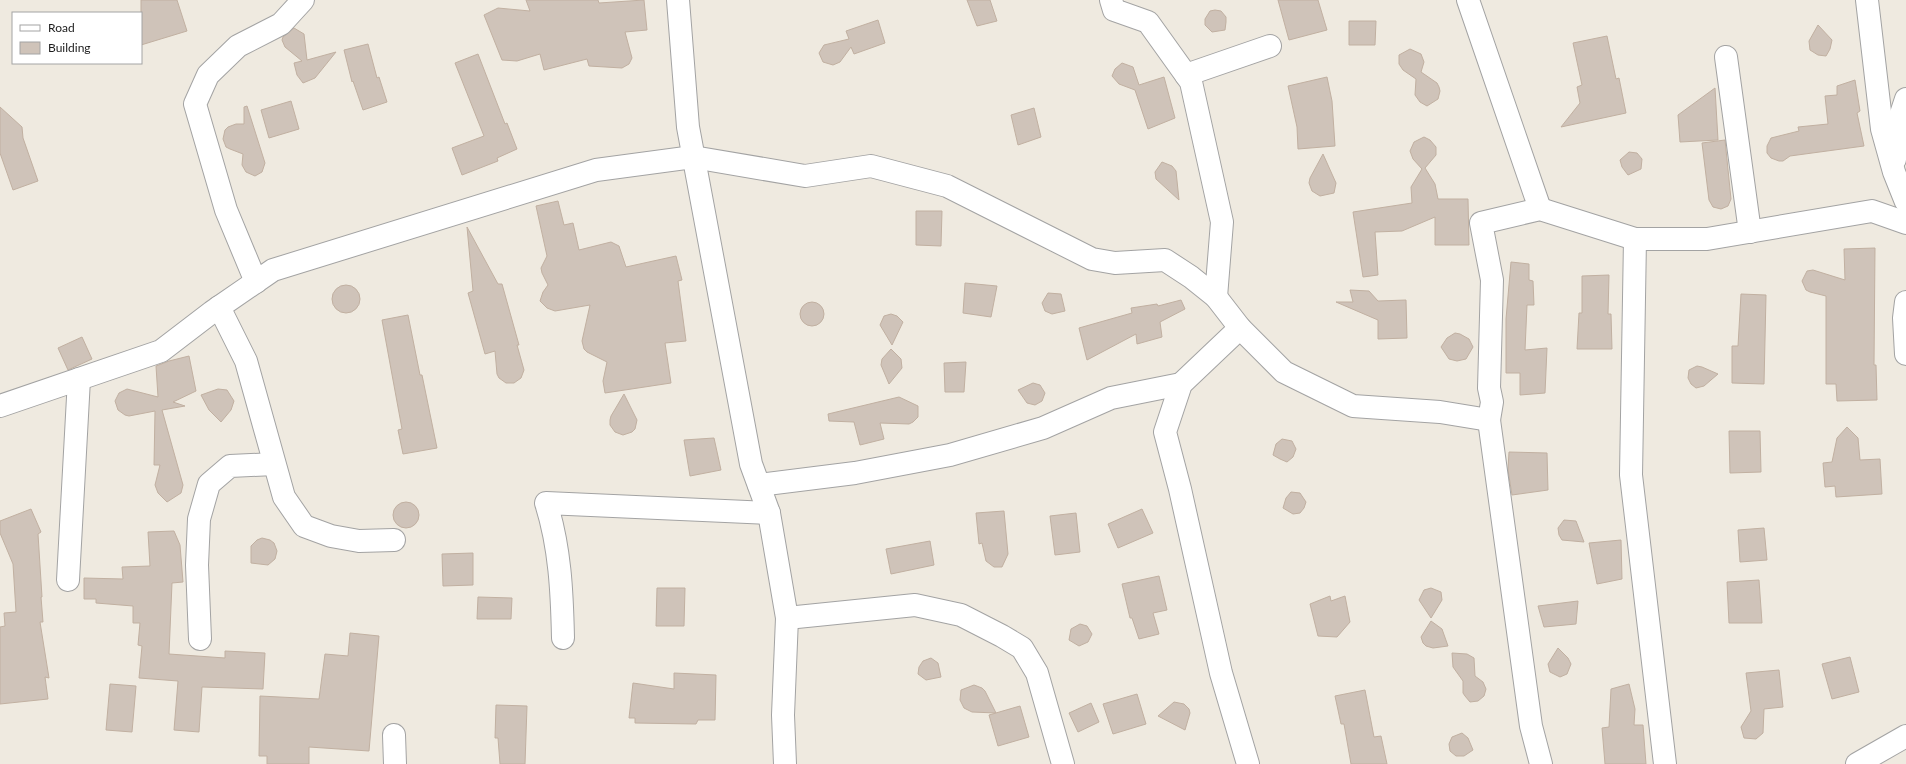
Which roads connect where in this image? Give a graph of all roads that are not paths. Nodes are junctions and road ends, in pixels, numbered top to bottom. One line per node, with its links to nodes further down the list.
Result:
1 (303, 0): 17 (street)
2 (678, 0): 10 (street)
3 (1111, 0): 8 (street)
4 (1468, 0): 13 (street)
5 (1867, 0): 11 (street)
6 (1270, 46): 8 (street)
7 (1726, 57): 15 (street)
8 (1186, 75): 18 (street)
9 (1906, 98): 11 (street)
10 (693, 157): 17 (street); 18 (street); 28 (street)
11 (1894, 172): 12 (street)
12 (1906, 202)
13 (1540, 209): 16 (street); 26 (street)
14 (1906, 223): 15 (street)
15 (1750, 232): 16 (street)
16 (1635, 239): 42 (street)
17 (256, 282): 20 (street)
18 (1216, 297): 21 (street)
19 (1906, 302): 22 (street)
20 (220, 307): 23 (street); 27 (street)
21 (1240, 328): 24 (street); 26 (street)
22 (1906, 354)
23 (79, 379): 25 (street); 31 (street)
24 (1181, 384): 28 (street); 40 (street)
25 (0, 406)
26 (1489, 420): 41 (street)
27 (274, 464): 30 (street); 34 (street)
28 (759, 485): 29 (street)
29 (769, 513): 32 (street); 33 (street)
30 (394, 540)
31 (68, 580)
32 (787, 618): 38 (street); 39 (street)
33 (563, 638)
34 (200, 639)
35 (394, 735): 37 (street)
36 (1906, 736): 43 (street)
37 (395, 764)
38 (785, 764)
39 (1063, 764)
40 (1248, 764)
41 (1541, 764)
42 (1666, 764)
43 (1857, 764)

